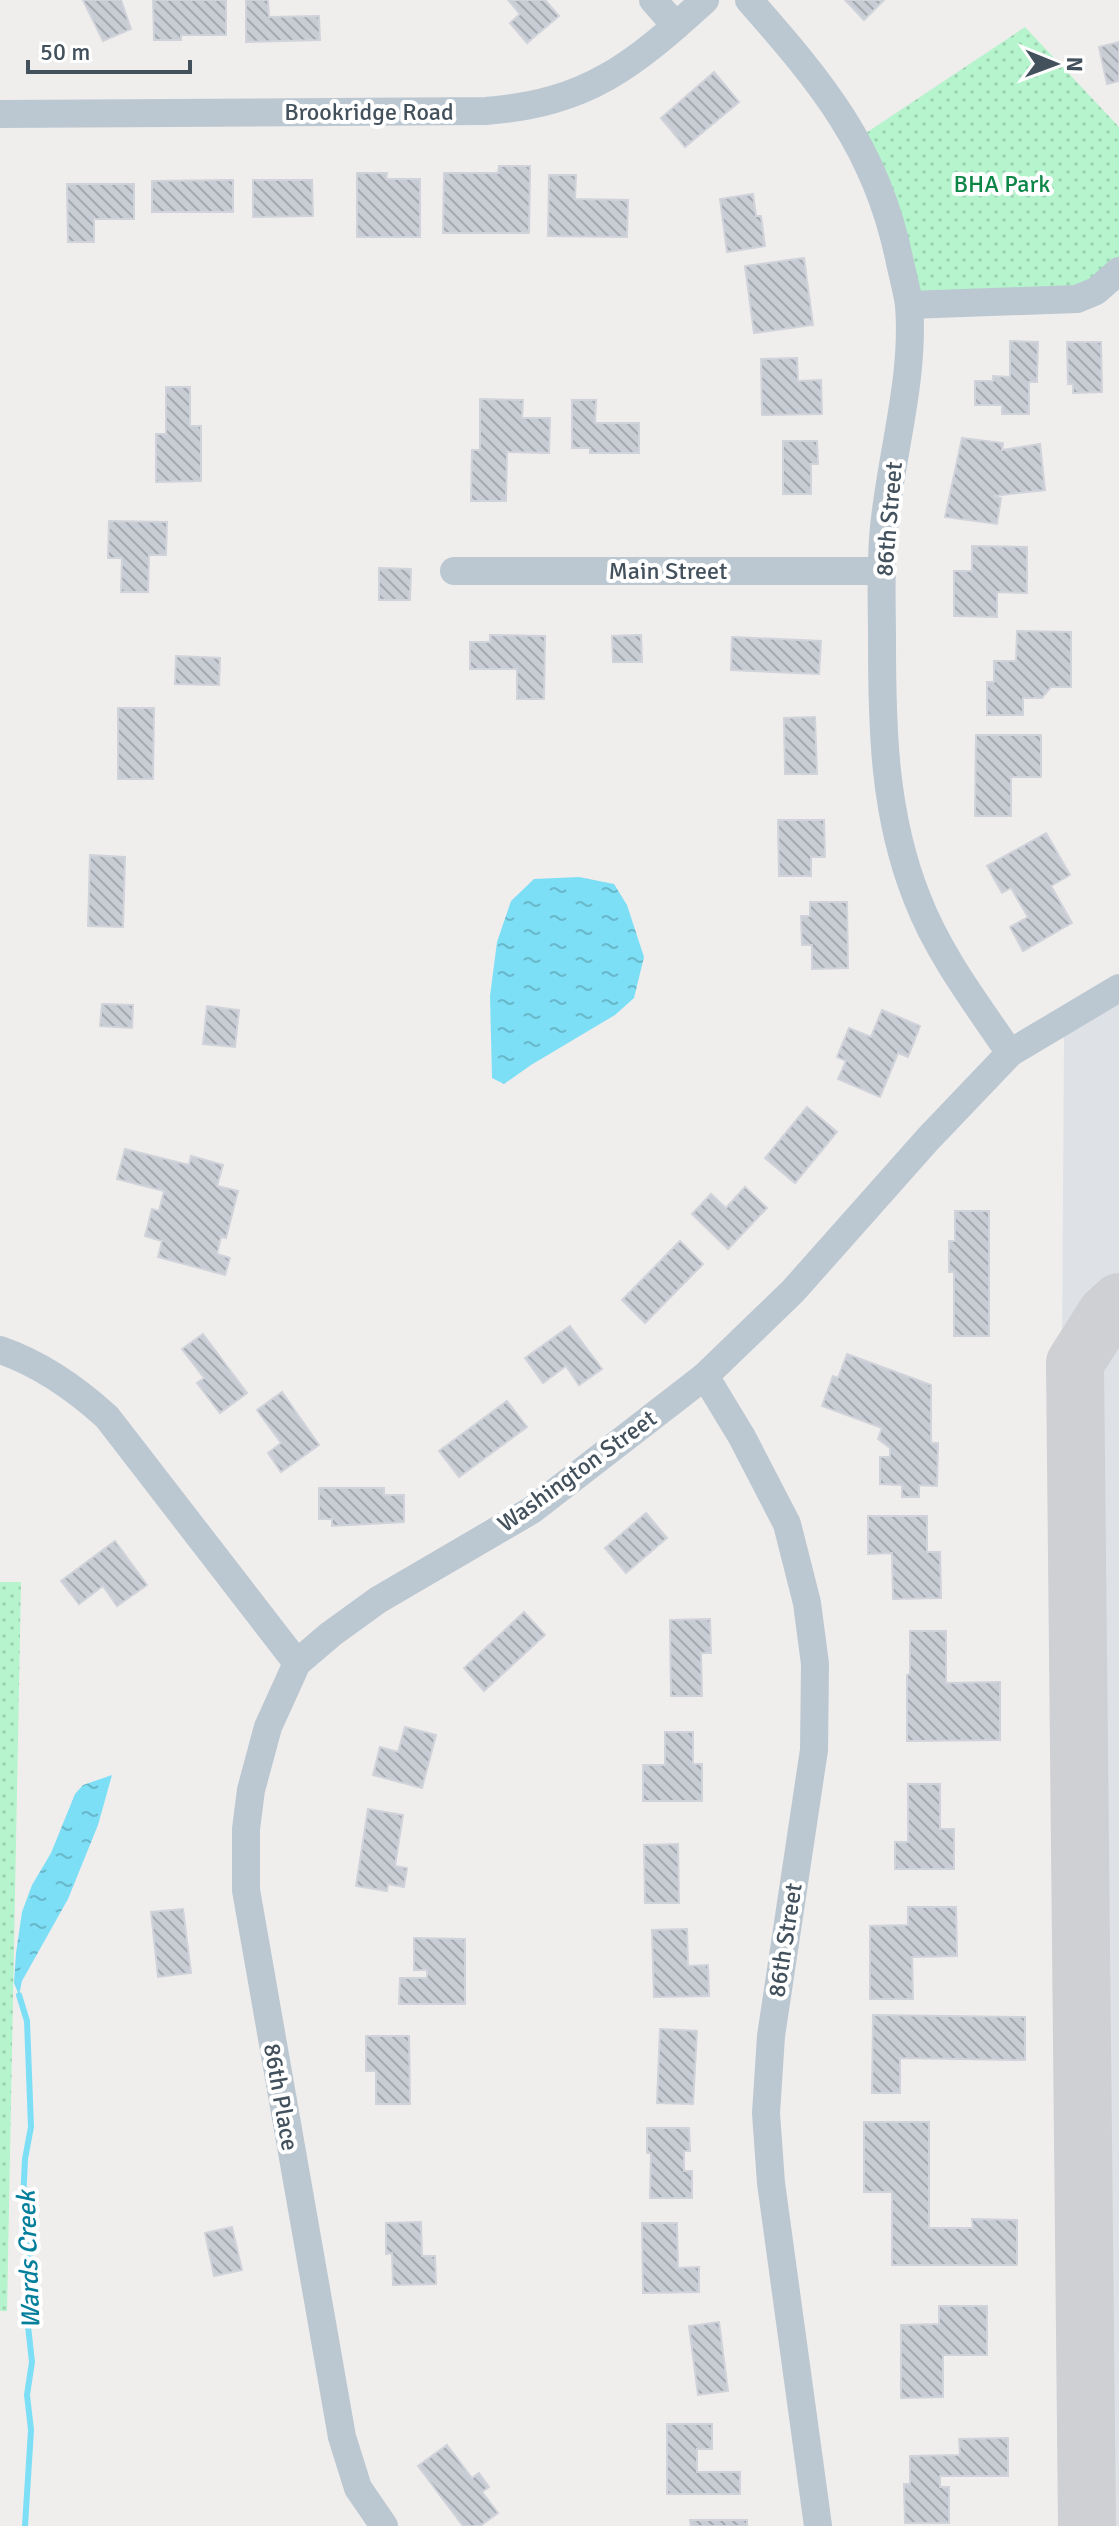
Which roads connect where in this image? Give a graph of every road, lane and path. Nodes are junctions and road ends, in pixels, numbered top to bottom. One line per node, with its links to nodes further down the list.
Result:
1 (653, 0): 4 (street)
2 (705, 0): 4 (street, Brookridge Road)
3 (749, 0): 7 (street, 86th Street)
4 (676, 26): 5 (street, Brookridge Road)
5 (0, 114)
6 (1119, 271): 7 (street)
7 (909, 305): 9 (street, 86th Street)
8 (454, 571): 9 (street, Main Street)
9 (882, 571): 11 (street, 86th Street)
10 (1119, 988): 11 (street, Washington Street)
11 (1010, 1053): 13 (street, Washington Street)
12 (0, 1350): 14 (street)
13 (705, 1376): 14 (street, Washington Street); 16 (street, 86th Street)
14 (297, 1663): 15 (street, 86th Place)
15 (384, 2526)
16 (818, 2526)

